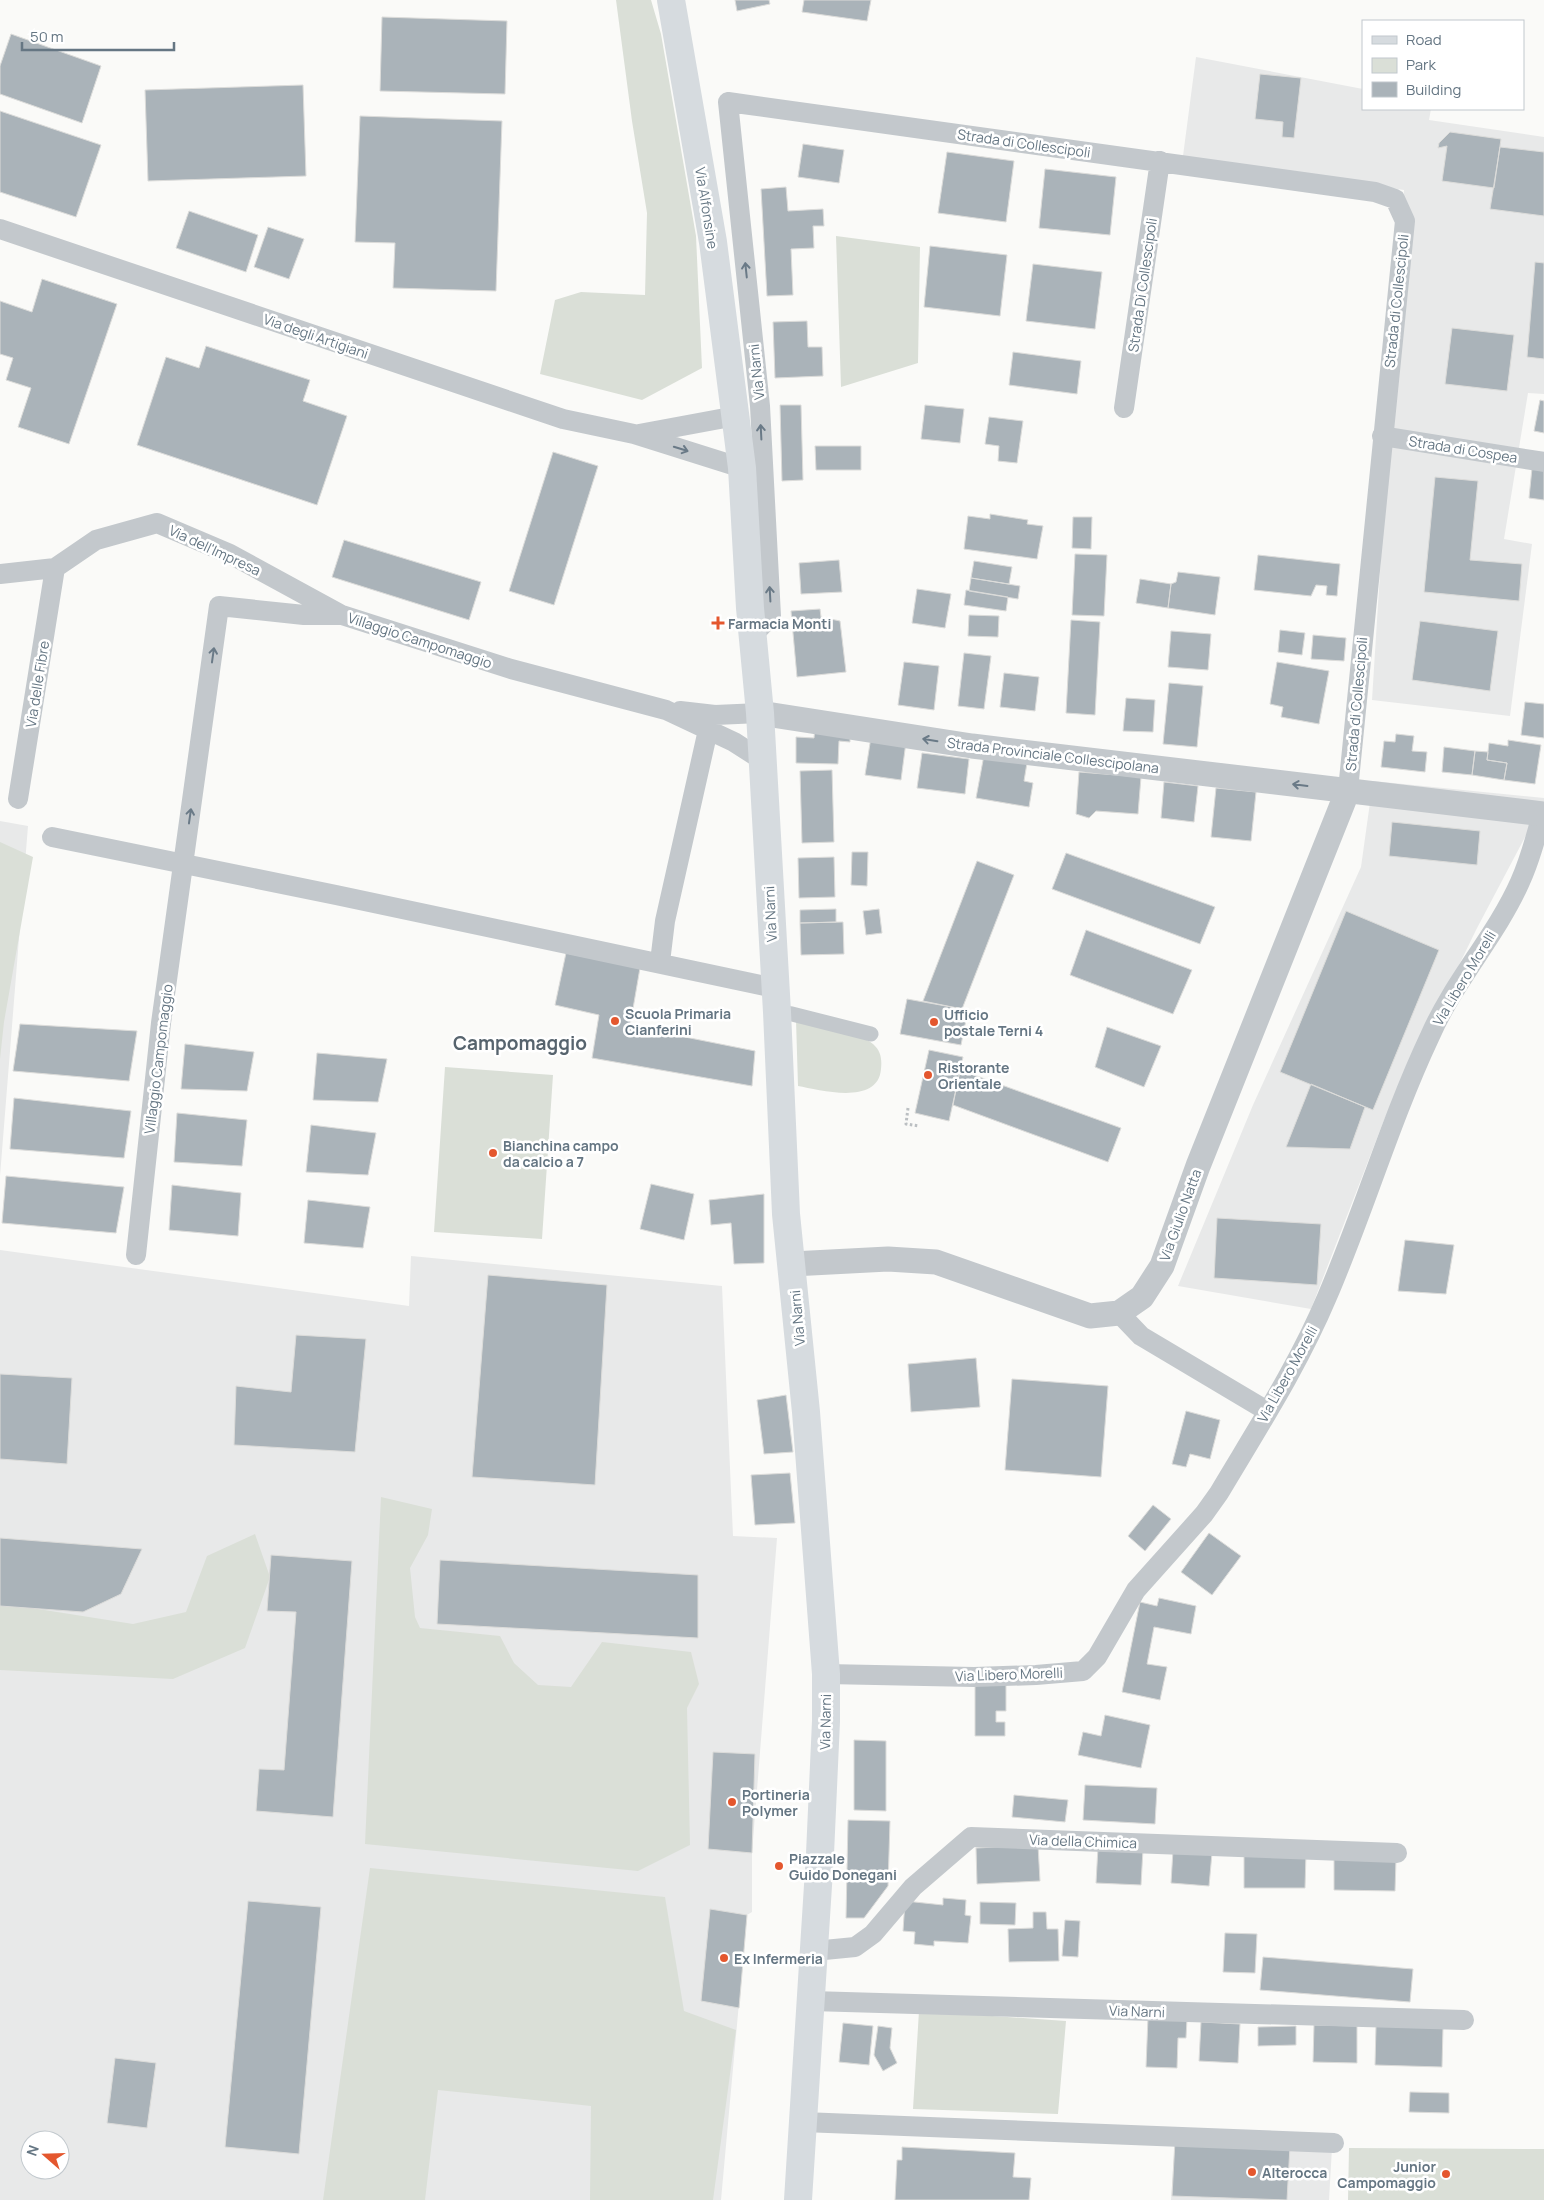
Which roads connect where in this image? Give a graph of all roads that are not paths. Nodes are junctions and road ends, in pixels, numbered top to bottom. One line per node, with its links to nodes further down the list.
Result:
1 (672, 2): 6 (main road, Via Alfonsine)
2 (728, 102): 3 (street, Strada di Collescipoli); 14 (street, Via Narni, one-way to 2)
3 (1160, 161): 5 (street, Strada Di Collescipoli); 8 (street, Strada di Collescipoli)
4 (0, 229): 7 (street, Via degli Artigiani)
5 (1124, 408)
6 (736, 416): 7 (street, Via degli Artigiani); 10 (main road, Via Narni)
7 (634, 434): 10 (street, Via degli Artigiani, one-way to 10)
8 (1382, 436): 9 (street, Strada di Cospea); 19 (street, Strada di Collescipoli)
9 (1544, 462)
10 (742, 468): 14 (main road, Via Narni)
11 (55, 568): 12 (street, Via dell'Impresa); 13 (street, Via dell'Impresa); 20 (street, Via delle Fibre)
12 (0, 574)
13 (342, 615): 15 (street, Villaggio Campomaggio); 23 (street, Villaggio Campomaggio, one-way to 13)
14 (753, 635): 16 (main road, Via Narni)
15 (666, 710): 16 (street, Villaggio Campomaggio); 17 (street, Villaggio Campomaggio)
16 (760, 713): 18 (main road, Via Narni); 19 (street, Strada Provinciale Collescipolana, one-way to 16)
17 (708, 730): 18 (street, Villaggio Campomaggio); 24 (street)
18 (762, 760): 25 (main road, Via Narni)
19 (1348, 790): 21 (street, Strada di Collescipoli); 29 (street, Via Giulio Natta)
20 (18, 799)
21 (1543, 814): 30 (street, Via Libero Morelli)
22 (52, 838): 23 (street)
23 (184, 864): 24 (street); 27 (street, Villaggio Campomaggio)
24 (660, 962): 25 (street)
25 (776, 1000): 26 (street); 28 (main road, Via Narni)
26 (871, 1034)
27 (136, 1255)
28 (792, 1264): 29 (street); 31 (main road, Via Narni)
29 (1120, 1313): 30 (street)
30 (1267, 1411): 31 (street, Via Libero Morelli)
31 (826, 1674): 33 (main road, Via Narni)
32 (1397, 1853): 33 (street, Via della Chimica)
33 (814, 1951): 34 (main road, Via Narni)
34 (810, 2001): 35 (street, Via Narni); 36 (main road, Via Narni)
35 (1464, 2020)
36 (803, 2122): 37 (street); 38 (main road, Via Narni)
37 (1334, 2143)
38 (798, 2200)

